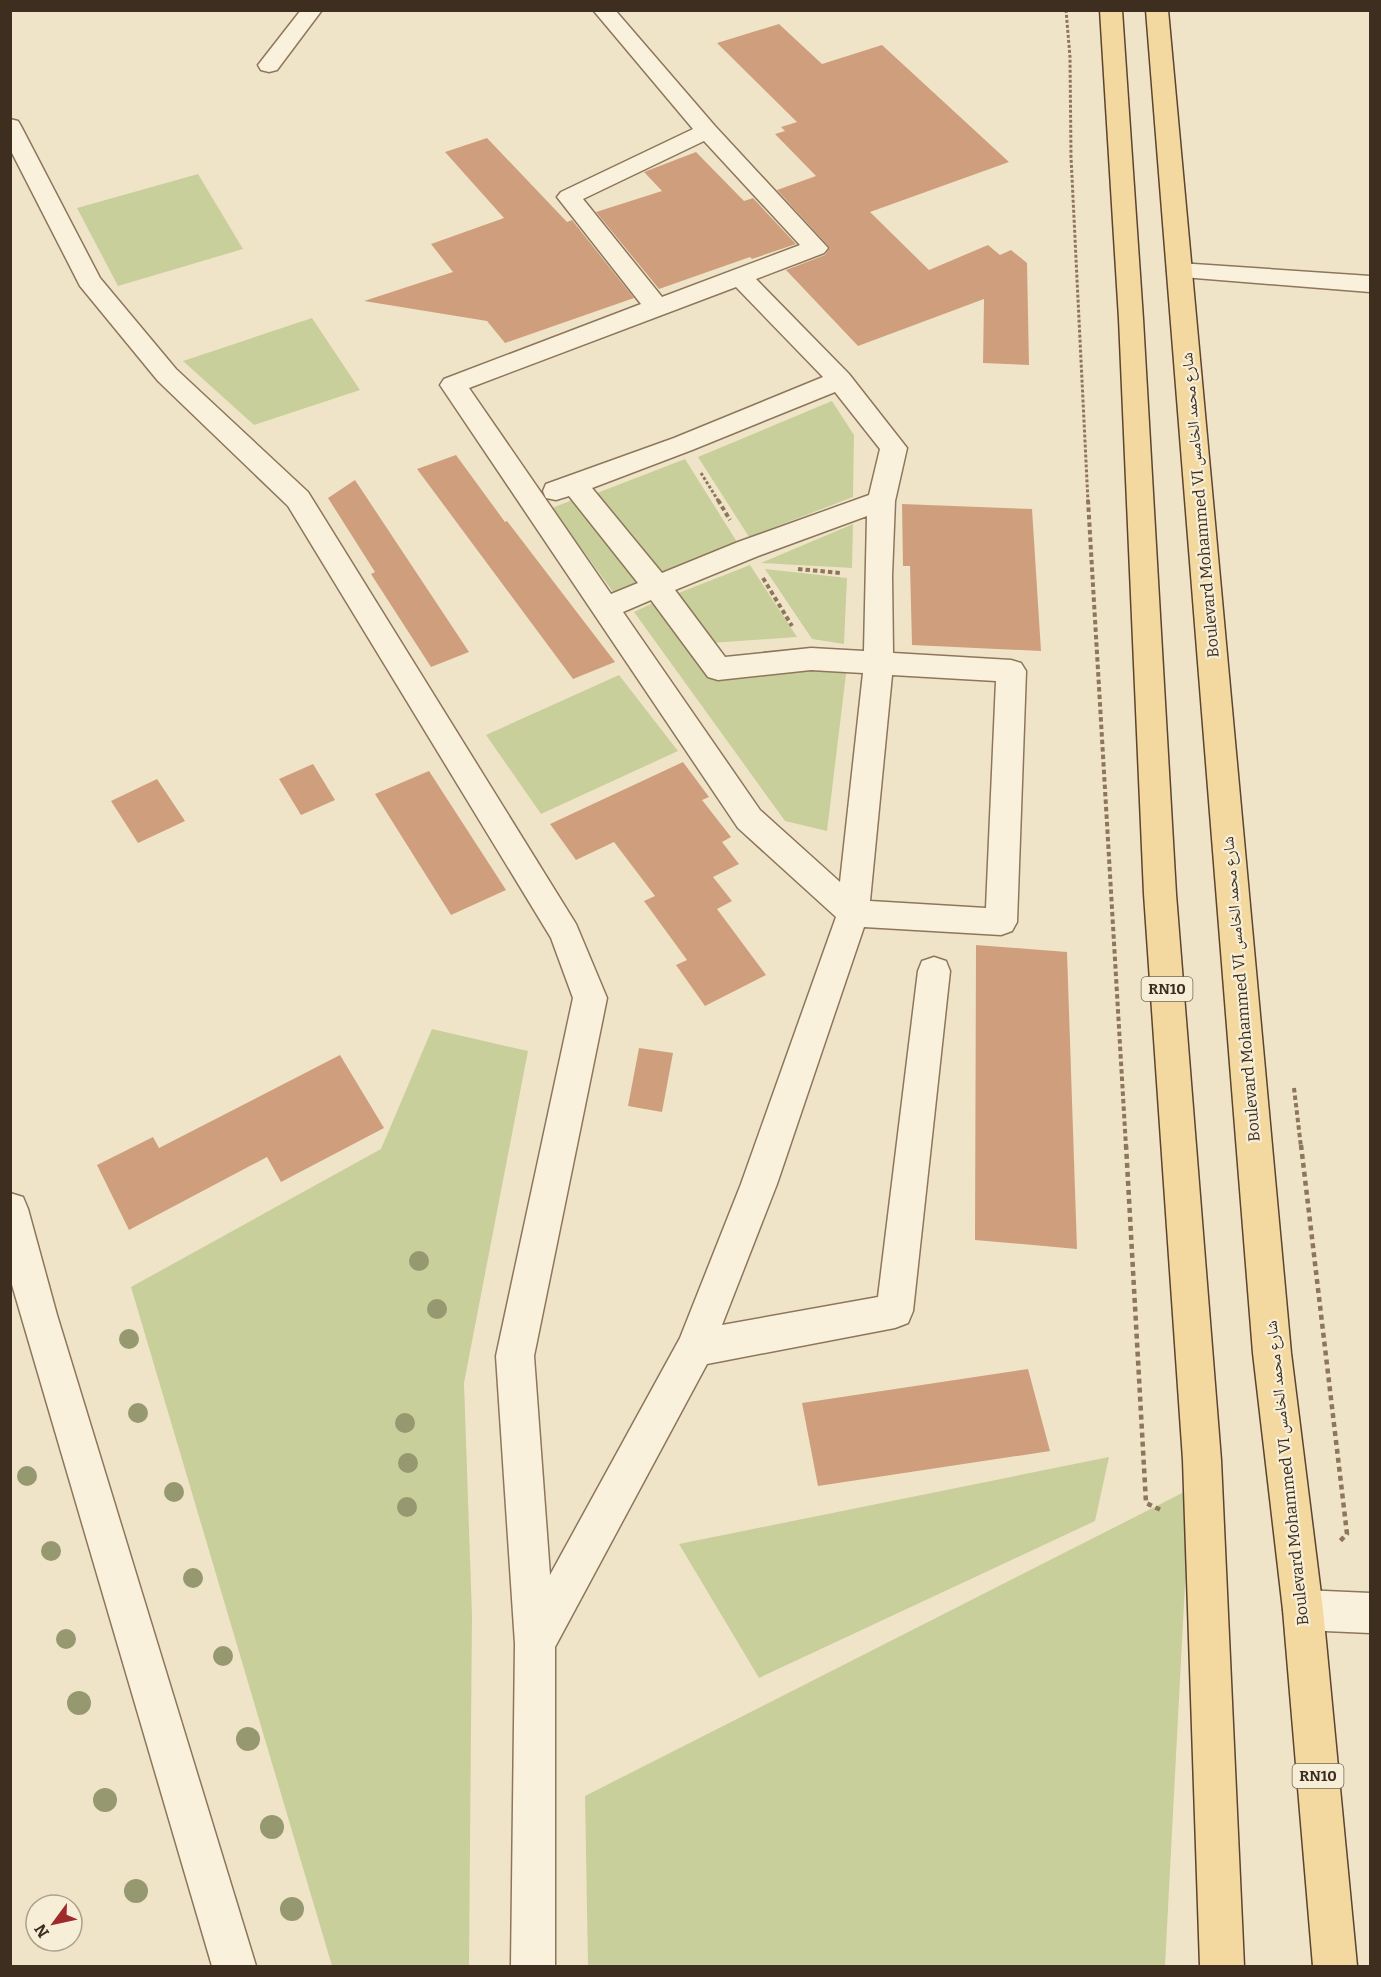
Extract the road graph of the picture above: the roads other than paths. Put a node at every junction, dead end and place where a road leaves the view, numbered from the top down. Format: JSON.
{"nodes":[{"id":1,"x":312,"y":10,"type":"edge"},
{"id":2,"x":603,"y":10,"type":"edge"},
{"id":3,"x":1111,"y":10,"type":"edge"},
{"id":4,"x":1157,"y":10,"type":"edge"},
{"id":5,"x":269,"y":65,"type":"dead end"},
{"id":6,"x":10,"y":126,"type":"edge"},
{"id":7,"x":707,"y":130,"type":"junction"},
{"id":8,"x":1179,"y":271,"type":"junction"},
{"id":9,"x":740,"y":277,"type":"junction"},
{"id":10,"x":1371,"y":284,"type":"edge"},
{"id":11,"x":657,"y":307,"type":"junction"},
{"id":12,"x":840,"y":380,"type":"junction"},
{"id":13,"x":574,"y":484,"type":"junction"},
{"id":14,"x":532,"y":501,"type":"junction"},
{"id":15,"x":881,"y":501,"type":"junction"},
{"id":16,"x":657,"y":587,"type":"junction"},
{"id":17,"x":604,"y":608,"type":"junction"},
{"id":18,"x":879,"y":661,"type":"junction"},
{"id":19,"x":853,"y":914,"type":"junction"},
{"id":20,"x":934,"y":971,"type":"dead end"},
{"id":21,"x":10,"y":1209,"type":"edge"},
{"id":22,"x":695,"y":1348,"type":"junction"},
{"id":23,"x":1303,"y":1610,"type":"junction"},
{"id":24,"x":1371,"y":1613,"type":"edge"},
{"id":25,"x":535,"y":1644,"type":"junction"},
{"id":26,"x":234,"y":1966,"type":"edge"},
{"id":27,"x":533,"y":1966,"type":"edge"},
{"id":28,"x":1222,"y":1966,"type":"edge"},
{"id":29,"x":1335,"y":1966,"type":"edge"}],
"edges":[{"from":1,"to":5,"type":"street"},
{"from":2,"to":7,"type":"street"},
{"from":3,"to":28,"type":"main road","number":"RN10"},
{"from":4,"to":8,"type":"main road","name":"Boulevard Mohammed VI شارع محمد الخامس","number":"RN10"},
{"from":6,"to":25,"type":"street"},
{"from":7,"to":9,"type":"street"},
{"from":7,"to":11,"type":"street"},
{"from":8,"to":10,"type":"street"},
{"from":8,"to":23,"type":"main road","name":"Boulevard Mohammed VI شارع محمد الخامس","number":"RN10"},
{"from":9,"to":11,"type":"street"},
{"from":9,"to":12,"type":"street"},
{"from":11,"to":14,"type":"street"},
{"from":12,"to":13,"type":"street"},
{"from":12,"to":15,"type":"street"},
{"from":13,"to":14,"type":"street"},
{"from":13,"to":16,"type":"street"},
{"from":14,"to":17,"type":"street"},
{"from":15,"to":16,"type":"street"},
{"from":15,"to":18,"type":"street"},
{"from":16,"to":17,"type":"street"},
{"from":16,"to":18,"type":"street"},
{"from":17,"to":19,"type":"street"},
{"from":18,"to":19,"type":"street"},
{"from":18,"to":19,"type":"street"},
{"from":19,"to":22,"type":"street"},
{"from":20,"to":22,"type":"street"},
{"from":21,"to":26,"type":"street"},
{"from":22,"to":25,"type":"street"},
{"from":23,"to":24,"type":"street"},
{"from":23,"to":29,"type":"main road","name":"Boulevard Mohammed VI شارع محمد الخامس","number":"RN10"},
{"from":25,"to":27,"type":"street"}]}
